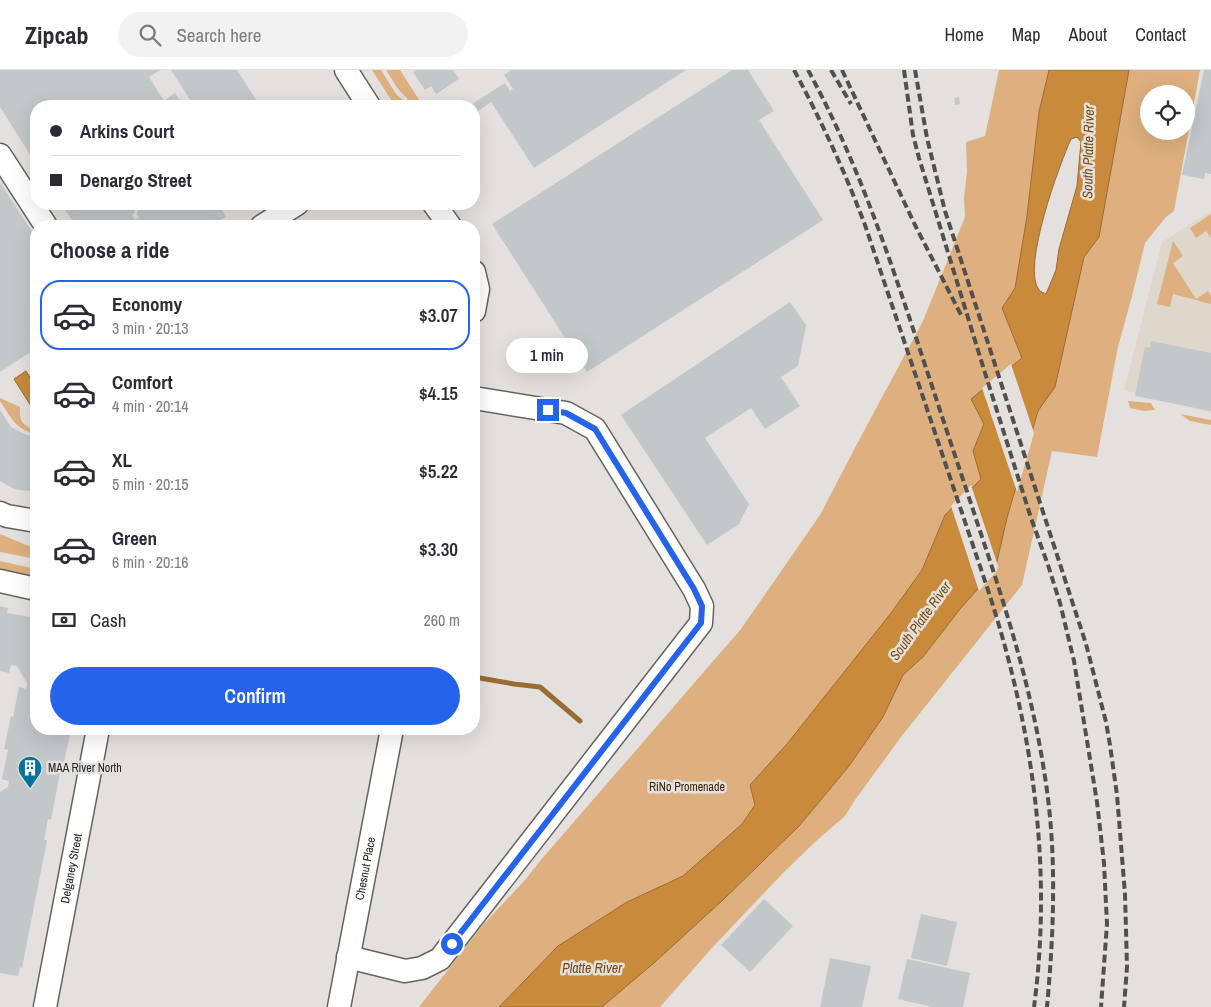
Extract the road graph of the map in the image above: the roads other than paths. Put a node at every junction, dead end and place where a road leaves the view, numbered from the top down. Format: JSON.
{"nodes":[{"id":1,"x":346,"y":70,"type":"edge"},
{"id":2,"x":365,"y":100,"type":"edge"},
{"id":3,"x":0,"y":155,"type":"edge"},
{"id":4,"x":30,"y":201,"type":"edge"},
{"id":5,"x":287,"y":210,"type":"edge"},
{"id":6,"x":272,"y":220,"type":"edge"},
{"id":7,"x":480,"y":399,"type":"edge"},
{"id":8,"x":0,"y":513,"type":"edge"},
{"id":9,"x":30,"y":520,"type":"edge"},
{"id":10,"x":0,"y":581,"type":"edge"},
{"id":11,"x":30,"y":588,"type":"edge"},
{"id":12,"x":97,"y":735,"type":"edge"},
{"id":13,"x":391,"y":735,"type":"edge"},
{"id":14,"x":348,"y":957,"type":"junction"},
{"id":15,"x":45,"y":1007,"type":"edge"},
{"id":16,"x":339,"y":1007,"type":"edge"}],
"edges":[{"from":1,"to":2,"type":"street"},
{"from":3,"to":4,"type":"street"},
{"from":5,"to":6,"type":"street"},
{"from":7,"to":14,"type":"street"},
{"from":8,"to":9,"type":"street"},
{"from":10,"to":11,"type":"street"},
{"from":12,"to":15,"type":"street","name":"Delganey Street"},
{"from":13,"to":14,"type":"street","name":"Chesnut Place"},
{"from":14,"to":16,"type":"street","name":"Chesnut Place"}]}
